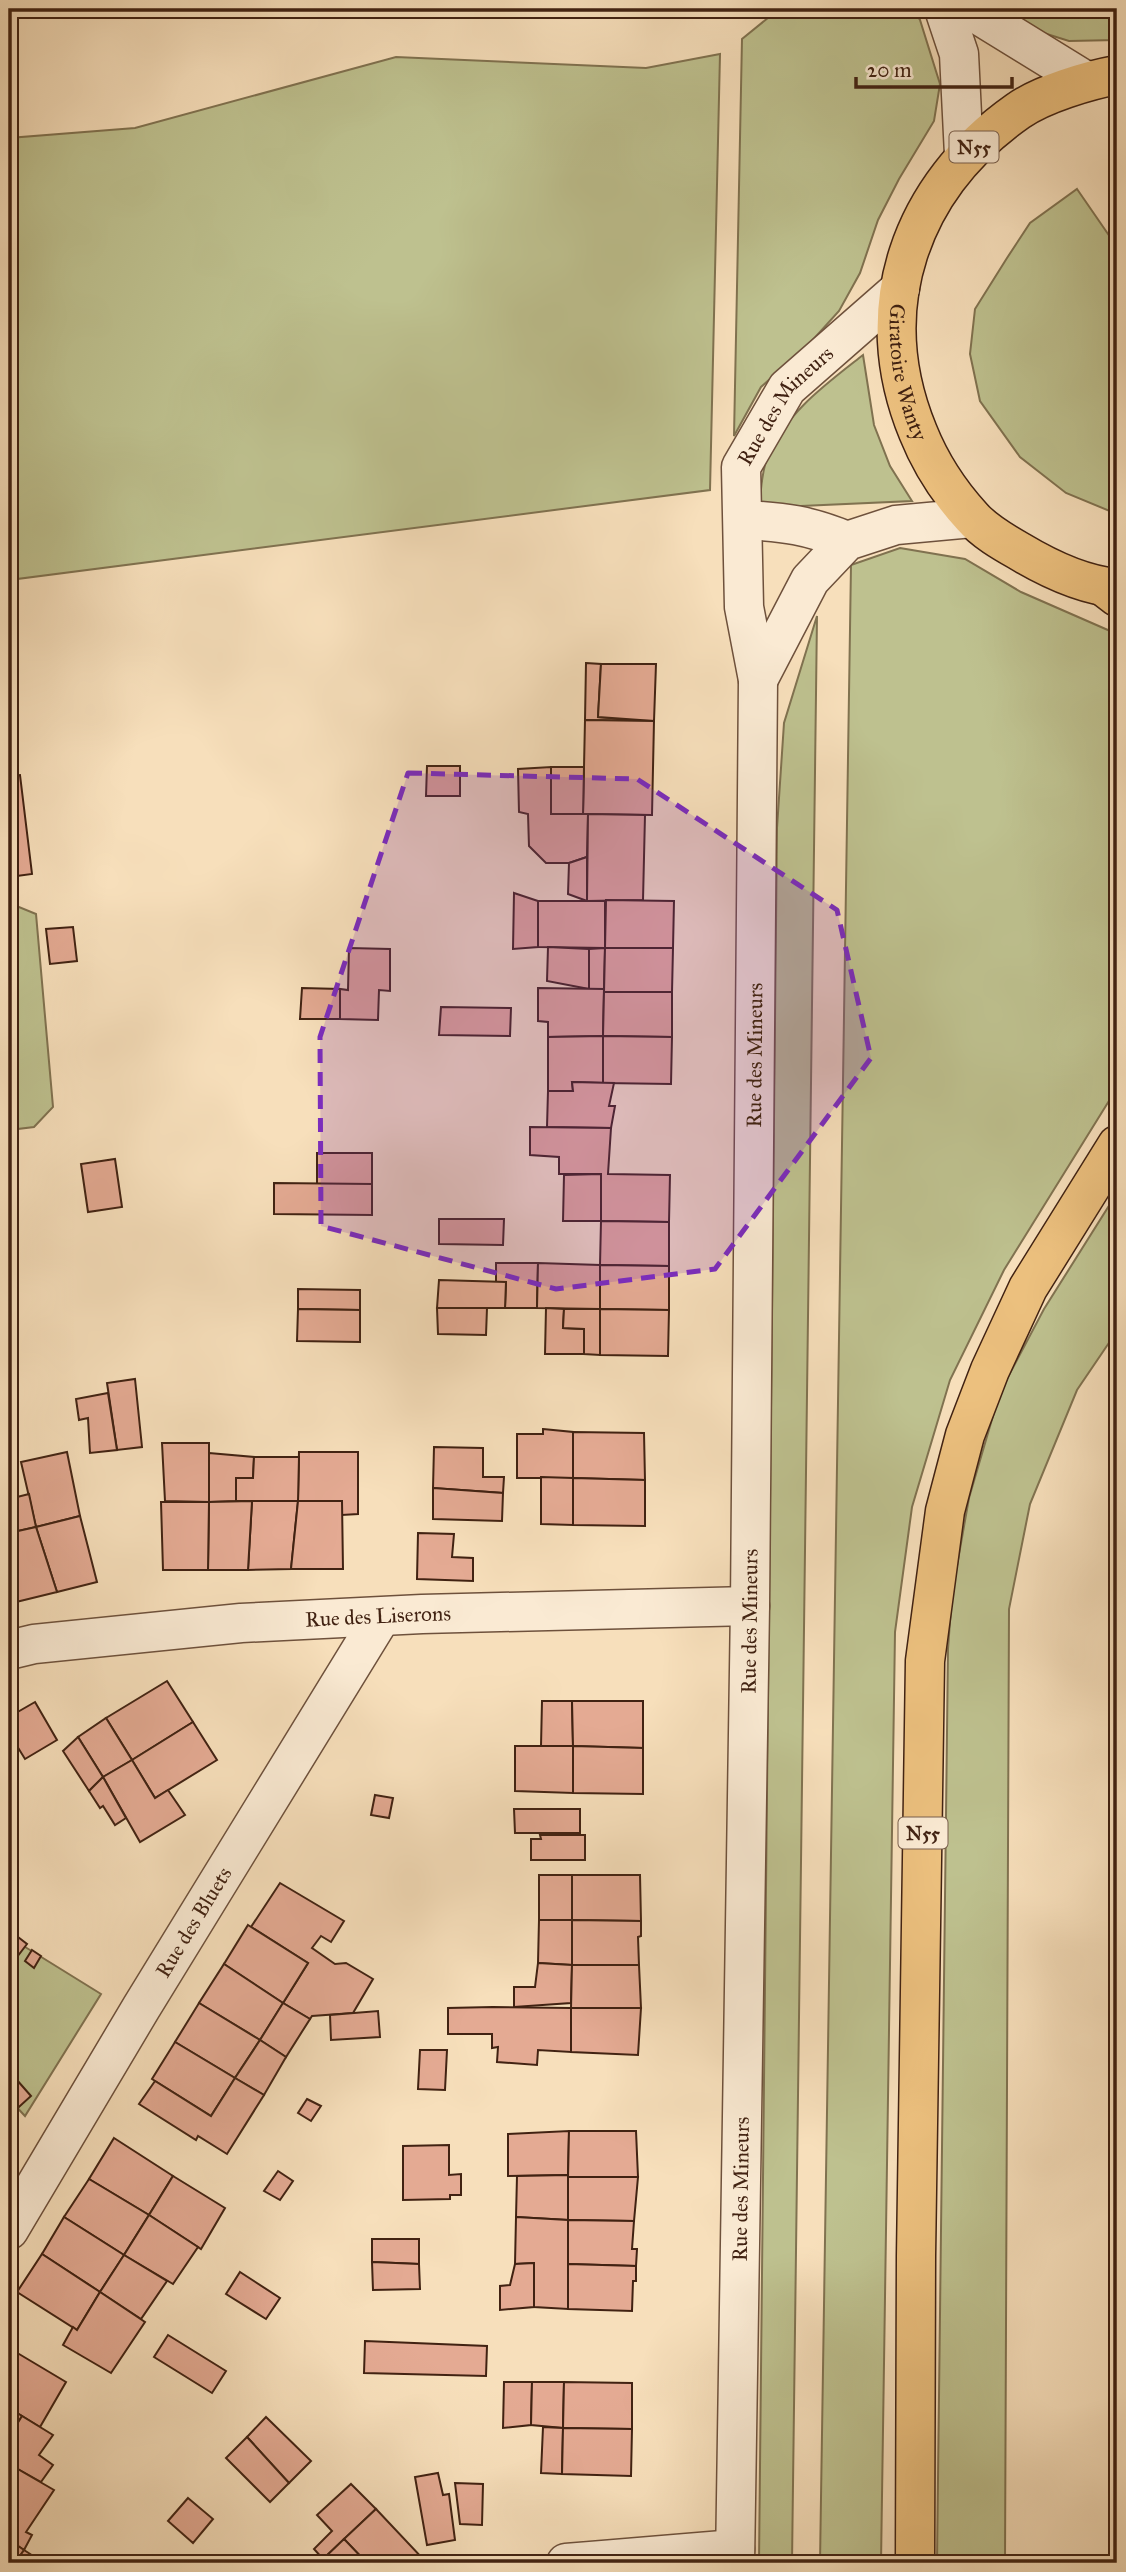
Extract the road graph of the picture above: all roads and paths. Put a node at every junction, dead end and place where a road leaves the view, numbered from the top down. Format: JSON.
{"nodes":[{"id":1,"x":944,"y":9,"type":"edge"},
{"id":2,"x":969,"y":9,"type":"edge"},
{"id":3,"x":1101,"y":78,"type":"edge"},
{"id":4,"x":964,"y":155,"type":"junction"},
{"id":5,"x":900,"y":289,"type":"junction"},
{"id":6,"x":972,"y":518,"type":"junction"},
{"id":7,"x":744,"y":520,"type":"junction"},
{"id":8,"x":847,"y":541,"type":"junction"},
{"id":9,"x":1113,"y":591,"type":"edge"},
{"id":10,"x":758,"y":680,"type":"junction"},
{"id":11,"x":1117,"y":1145,"type":"edge"},
{"id":12,"x":750,"y":1606,"type":"junction"},
{"id":13,"x":381,"y":1617,"type":"junction"},
{"id":14,"x":9,"y":1650,"type":"edge"},
{"id":15,"x":9,"y":2230,"type":"edge"},
{"id":16,"x":735,"y":2556,"type":"edge"},
{"id":17,"x":566,"y":2563,"type":"edge"},
{"id":18,"x":915,"y":2563,"type":"edge"}],
"edges":[{"from":1,"to":4,"type":"street"},
{"from":2,"to":3,"type":"street"},
{"from":3,"to":4,"type":"main road","name":"Giratoire Wanty","number":"N55"},
{"from":4,"to":5,"type":"main road","name":"Giratoire Wanty","number":"N55"},
{"from":5,"to":6,"type":"main road","name":"Giratoire Wanty","number":"N55"},
{"from":5,"to":7,"type":"street","name":"Rue des Mineurs"},
{"from":6,"to":8,"type":"street","name":"Rue des Mineurs"},
{"from":6,"to":9,"type":"main road","name":"Giratoire Wanty","number":"N55"},
{"from":7,"to":8,"type":"street"},
{"from":7,"to":10,"type":"street","name":"Rue des Mineurs"},
{"from":8,"to":10,"type":"street","name":"Rue des Mineurs"},
{"from":10,"to":12,"type":"street","name":"Rue des Mineurs"},
{"from":11,"to":18,"type":"main road","number":"N55"},
{"from":12,"to":13,"type":"street","name":"Rue des Liserons"},
{"from":12,"to":16,"type":"street","name":"Rue des Mineurs"},
{"from":13,"to":14,"type":"street","name":"Rue des Liserons"},
{"from":13,"to":15,"type":"street","name":"Rue des Bluets"},
{"from":16,"to":17,"type":"street"}]}
